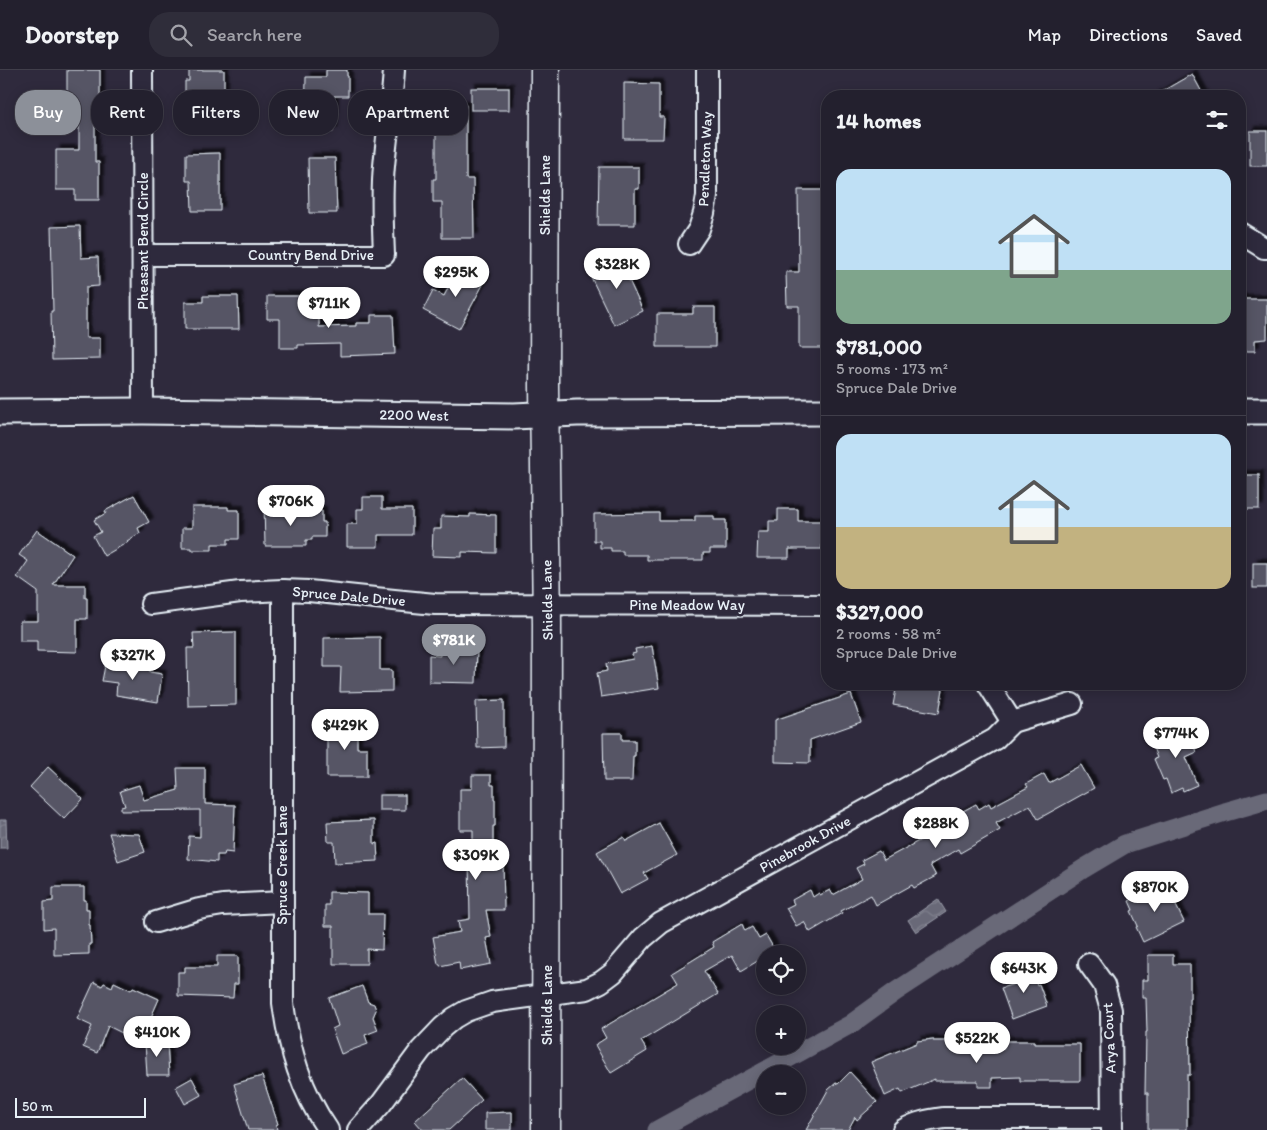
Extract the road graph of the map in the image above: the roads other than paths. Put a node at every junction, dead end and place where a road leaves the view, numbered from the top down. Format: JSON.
{"nodes":[{"id":1,"x":142,"y":70,"type":"edge"},
{"id":2,"x":394,"y":70,"type":"edge"},
{"id":3,"x":545,"y":70,"type":"edge"},
{"id":4,"x":707,"y":70,"type":"edge"},
{"id":5,"x":1246,"y":237,"type":"edge"},
{"id":6,"x":689,"y":244,"type":"dead end"},
{"id":7,"x":1267,"y":248,"type":"edge"},
{"id":8,"x":143,"y":255,"type":"junction"},
{"id":9,"x":143,"y":411,"type":"junction"},
{"id":10,"x":1246,"y":411,"type":"edge"},
{"id":11,"x":1267,"y":411,"type":"edge"},
{"id":12,"x":0,"y":412,"type":"edge"},
{"id":13,"x":821,"y":412,"type":"edge"},
{"id":14,"x":545,"y":414,"type":"junction"},
{"id":15,"x":283,"y":590,"type":"junction"},
{"id":16,"x":151,"y":604,"type":"dead end"},
{"id":17,"x":547,"y":604,"type":"junction"},
{"id":18,"x":821,"y":604,"type":"edge"},
{"id":19,"x":992,"y":690,"type":"edge"},
{"id":20,"x":1072,"y":704,"type":"dead end"},
{"id":21,"x":1012,"y":722,"type":"junction"},
{"id":22,"x":282,"y":902,"type":"junction"},
{"id":23,"x":156,"y":922,"type":"dead end"},
{"id":24,"x":1090,"y":964,"type":"dead end"},
{"id":25,"x":547,"y":994,"type":"junction"},
{"id":26,"x":1112,"y":1124,"type":"edge"},
{"id":27,"x":328,"y":1130,"type":"edge"},
{"id":28,"x":358,"y":1130,"type":"edge"},
{"id":29,"x":546,"y":1130,"type":"edge"},
{"id":30,"x":903,"y":1130,"type":"edge"}],
"edges":[{"from":1,"to":8,"type":"street","name":"Pheasant Bend Circle"},
{"from":2,"to":8,"type":"street","name":"Country Bend Drive"},
{"from":3,"to":14,"type":"main road","name":"Shields Lane"},
{"from":4,"to":6,"type":"street","name":"Pendleton Way"},
{"from":5,"to":7,"type":"street"},
{"from":8,"to":9,"type":"street","name":"Pheasant Bend Circle"},
{"from":9,"to":12,"type":"street","name":"2200 West"},
{"from":9,"to":14,"type":"street","name":"2200 West"},
{"from":10,"to":11,"type":"street"},
{"from":13,"to":14,"type":"street","name":"2200 West"},
{"from":14,"to":17,"type":"main road","name":"Shields Lane"},
{"from":15,"to":16,"type":"street","name":"Spruce Dale Drive"},
{"from":15,"to":17,"type":"street","name":"Spruce Dale Drive"},
{"from":15,"to":22,"type":"street","name":"Spruce Creek Lane"},
{"from":17,"to":18,"type":"street","name":"Pine Meadow Way"},
{"from":17,"to":25,"type":"main road","name":"Shields Lane"},
{"from":19,"to":21,"type":"street"},
{"from":20,"to":21,"type":"street","name":"Pinebrook Drive"},
{"from":21,"to":25,"type":"street","name":"Pinebrook Drive"},
{"from":22,"to":23,"type":"street"},
{"from":22,"to":27,"type":"street","name":"Spruce Creek Lane"},
{"from":24,"to":26,"type":"street","name":"Arya Court"},
{"from":25,"to":28,"type":"street","name":"Pinebrook Drive"},
{"from":25,"to":29,"type":"main road","name":"Shields Lane"},
{"from":26,"to":30,"type":"street"}]}
